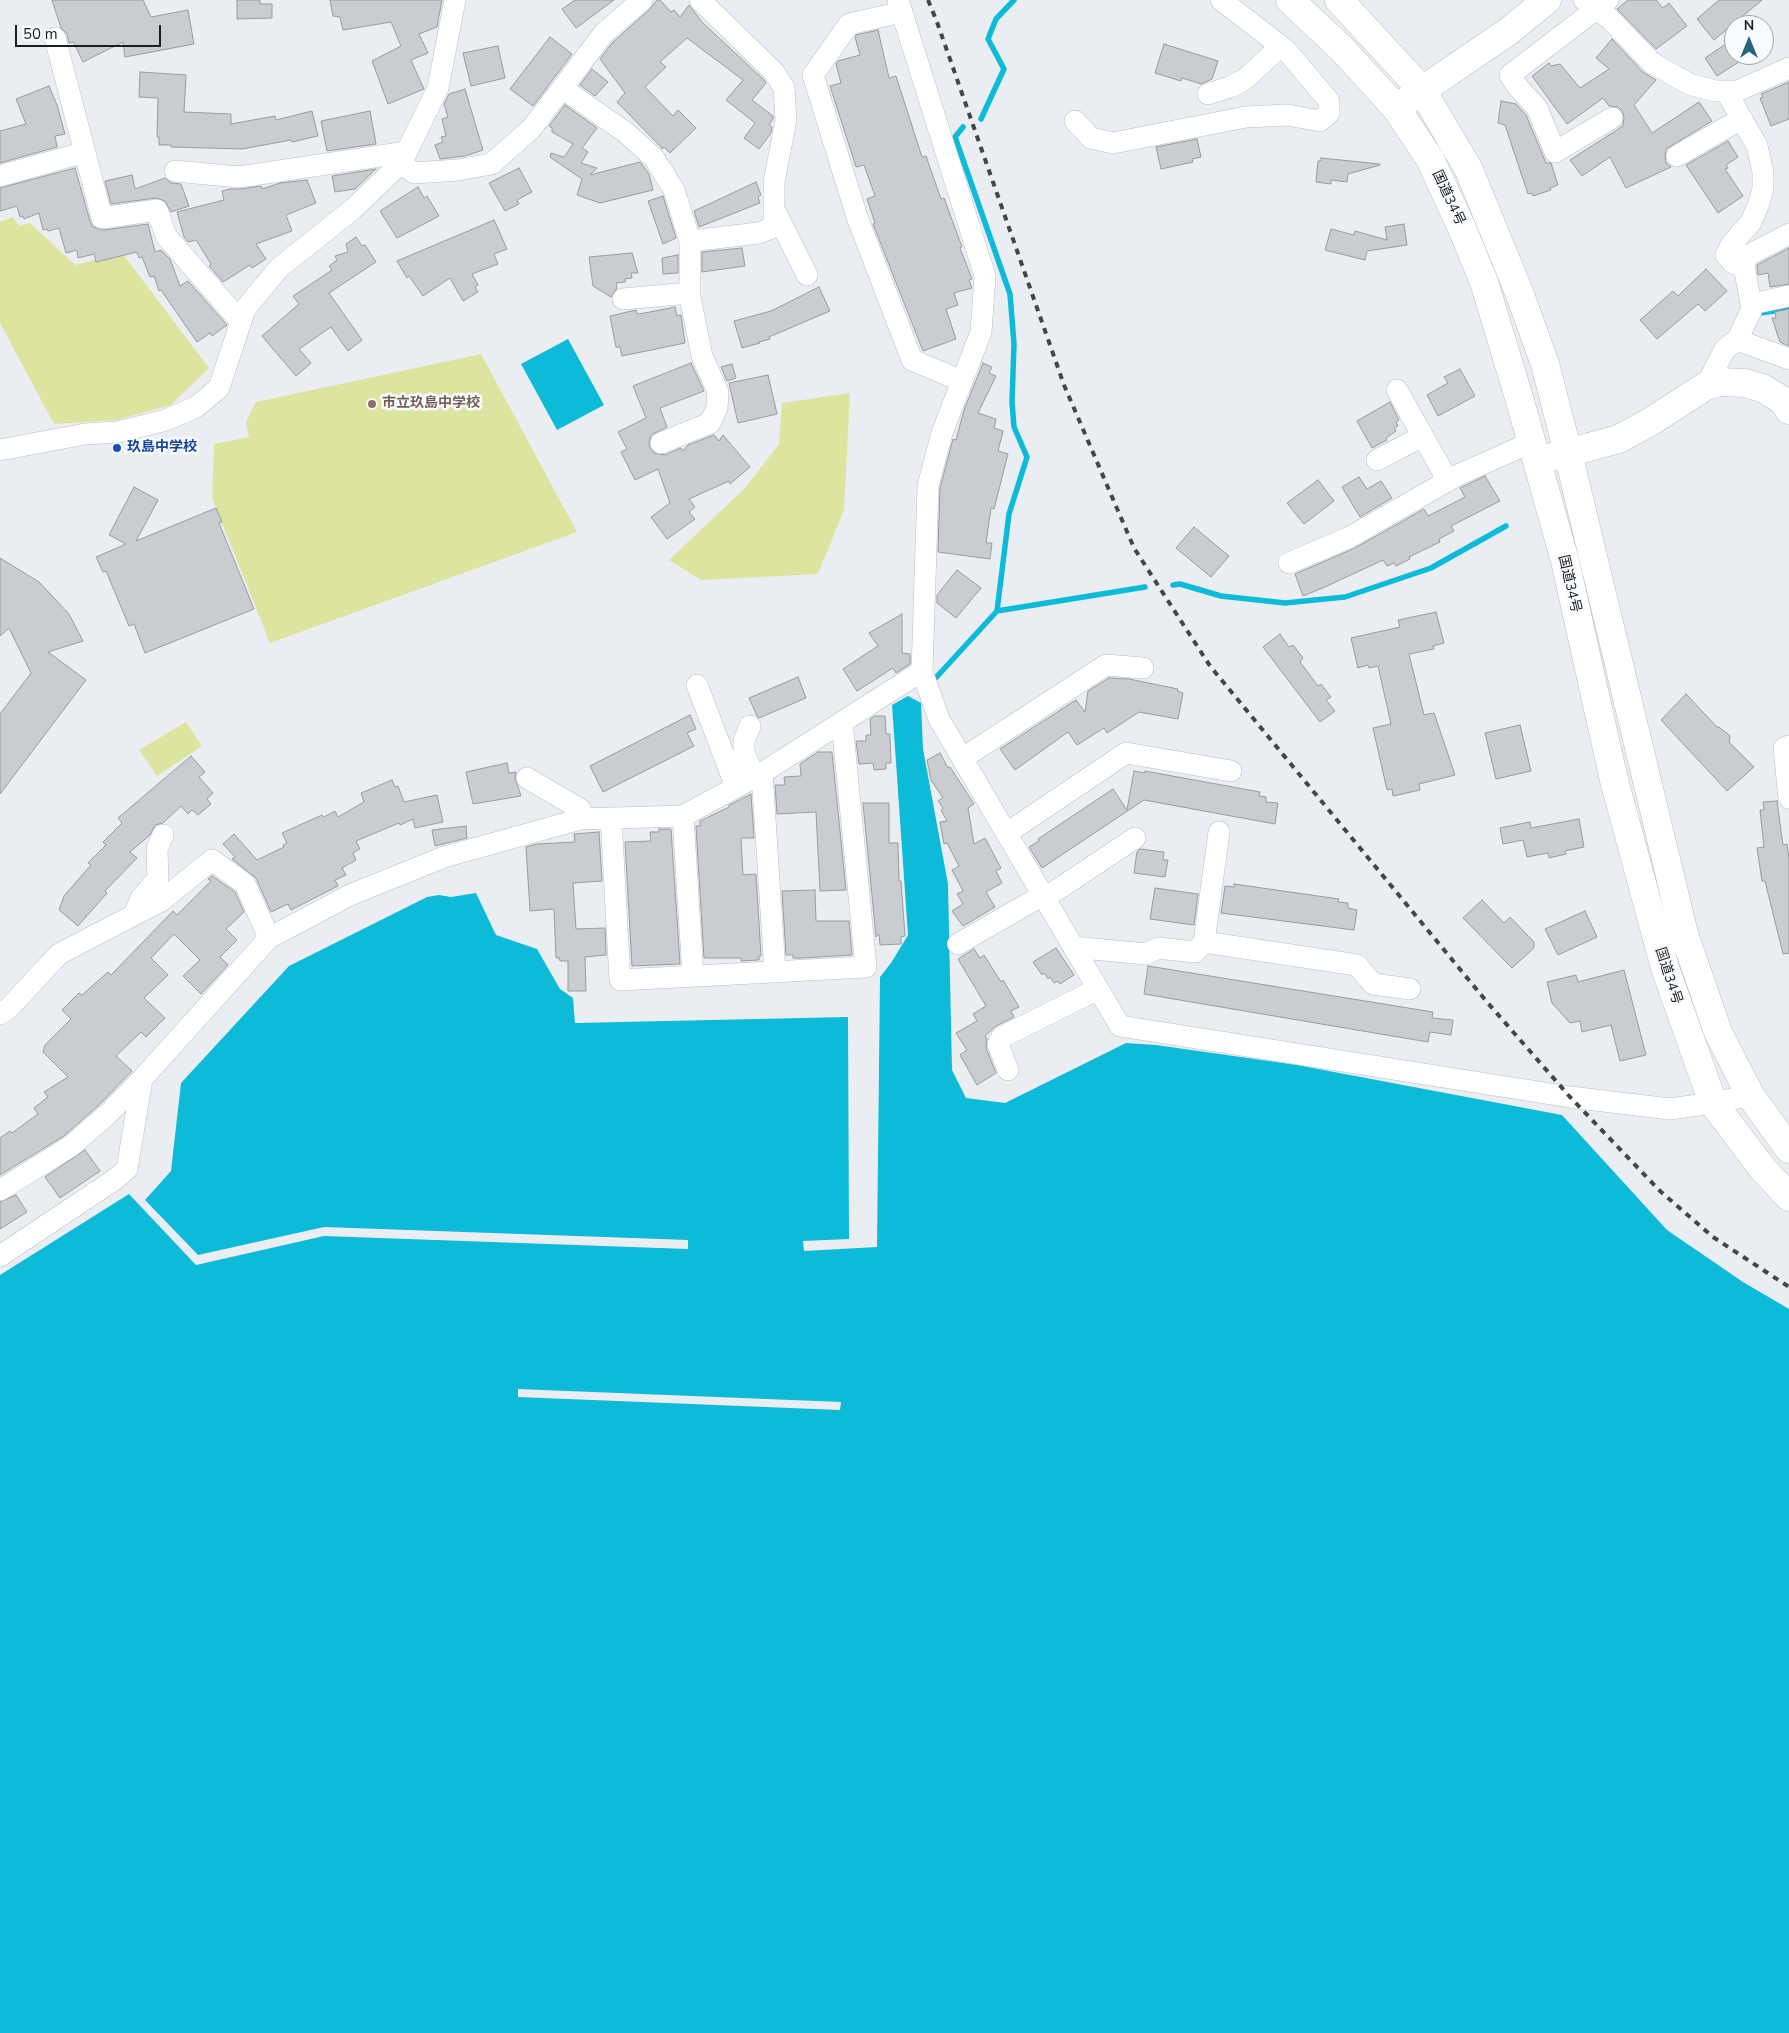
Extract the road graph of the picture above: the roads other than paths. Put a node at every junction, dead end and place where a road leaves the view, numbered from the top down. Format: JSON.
{"nodes":[{"id":1,"x":455,"y":0,"type":"edge"},
{"id":2,"x":642,"y":0,"type":"edge"},
{"id":3,"x":700,"y":0,"type":"edge"},
{"id":4,"x":1221,"y":0,"type":"edge"},
{"id":5,"x":1290,"y":0,"type":"edge"},
{"id":6,"x":1339,"y":0,"type":"edge"},
{"id":7,"x":1547,"y":0,"type":"edge"},
{"id":8,"x":1596,"y":3,"type":"edge"},
{"id":9,"x":900,"y":6,"type":"edge"},
{"id":10,"x":55,"y":38,"type":"dead end"},
{"id":11,"x":1281,"y":46,"type":"junction"},
{"id":12,"x":1789,"y":68,"type":"edge"},
{"id":13,"x":562,"y":88,"type":"junction"},
{"id":14,"x":1422,"y":90,"type":"junction"},
{"id":15,"x":1726,"y":91,"type":"junction"},
{"id":16,"x":1208,"y":94,"type":"dead end"},
{"id":17,"x":1396,"y":108,"type":"junction"},
{"id":18,"x":1612,"y":118,"type":"dead end"},
{"id":19,"x":1742,"y":118,"type":"junction"},
{"id":20,"x":1075,"y":121,"type":"dead end"},
{"id":21,"x":85,"y":152,"type":"junction"},
{"id":22,"x":1677,"y":156,"type":"dead end"},
{"id":23,"x":404,"y":158,"type":"junction"},
{"id":24,"x":175,"y":171,"type":"dead end"},
{"id":25,"x":0,"y":176,"type":"edge"},
{"id":26,"x":774,"y":209,"type":"junction"},
{"id":27,"x":1789,"y":234,"type":"edge"},
{"id":28,"x":690,"y":241,"type":"junction"},
{"id":29,"x":1744,"y":266,"type":"junction"},
{"id":30,"x":807,"y":275,"type":"dead end"},
{"id":31,"x":690,"y":293,"type":"junction"},
{"id":32,"x":1789,"y":296,"type":"edge"},
{"id":33,"x":623,"y":299,"type":"dead end"},
{"id":34,"x":1751,"y":304,"type":"junction"},
{"id":35,"x":241,"y":322,"type":"junction"},
{"id":36,"x":1737,"y":340,"type":"junction"},
{"id":37,"x":1789,"y":358,"type":"edge"},
{"id":38,"x":962,"y":380,"type":"junction"},
{"id":39,"x":1706,"y":386,"type":"junction"},
{"id":40,"x":1397,"y":390,"type":"dead end"},
{"id":41,"x":1787,"y":403,"type":"edge"},
{"id":42,"x":1423,"y":436,"type":"junction"},
{"id":43,"x":661,"y":443,"type":"dead end"},
{"id":44,"x":0,"y":450,"type":"edge"},
{"id":45,"x":1534,"y":452,"type":"junction"},
{"id":46,"x":1568,"y":453,"type":"junction"},
{"id":47,"x":1377,"y":460,"type":"dead end"},
{"id":48,"x":1448,"y":481,"type":"junction"},
{"id":49,"x":1288,"y":563,"type":"dead end"},
{"id":50,"x":1143,"y":668,"type":"dead end"},
{"id":51,"x":922,"y":672,"type":"junction"},
{"id":52,"x":697,"y":685,"type":"dead end"},
{"id":53,"x":842,"y":722,"type":"junction"},
{"id":54,"x":750,"y":726,"type":"dead end"},
{"id":55,"x":1789,"y":734,"type":"edge"},
{"id":56,"x":1789,"y":740,"type":"edge"},
{"id":57,"x":1789,"y":746,"type":"edge"},
{"id":58,"x":963,"y":758,"type":"junction"},
{"id":59,"x":1231,"y":771,"type":"dead end"},
{"id":60,"x":526,"y":778,"type":"dead end"},
{"id":61,"x":751,"y":779,"type":"junction"},
{"id":62,"x":1789,"y":798,"type":"edge"},
{"id":63,"x":683,"y":816,"type":"junction"},
{"id":64,"x":611,"y":818,"type":"junction"},
{"id":65,"x":581,"y":819,"type":"junction"},
{"id":66,"x":1219,"y":832,"type":"dead end"},
{"id":67,"x":1006,"y":833,"type":"junction"},
{"id":68,"x":163,"y":836,"type":"dead end"},
{"id":69,"x":1135,"y":838,"type":"dead end"},
{"id":70,"x":1044,"y":897,"type":"junction"},
{"id":71,"x":134,"y":915,"type":"junction"},
{"id":72,"x":269,"y":938,"type":"junction"},
{"id":73,"x":1204,"y":942,"type":"junction"},
{"id":74,"x":958,"y":944,"type":"dead end"},
{"id":75,"x":1073,"y":947,"type":"junction"},
{"id":76,"x":775,"y":972,"type":"junction"},
{"id":77,"x":693,"y":976,"type":"junction"},
{"id":78,"x":1098,"y":989,"type":"junction"},
{"id":79,"x":1410,"y":989,"type":"dead end"},
{"id":80,"x":0,"y":1014,"type":"edge"},
{"id":81,"x":1008,"y":1070,"type":"dead end"},
{"id":82,"x":142,"y":1079,"type":"junction"},
{"id":83,"x":1750,"y":1095,"type":"junction"},
{"id":84,"x":1713,"y":1103,"type":"junction"},
{"id":85,"x":1789,"y":1149,"type":"edge"},
{"id":86,"x":0,"y":1190,"type":"edge"},
{"id":87,"x":1789,"y":1197,"type":"edge"},
{"id":88,"x":0,"y":1256,"type":"edge"}],
"edges":[{"from":1,"to":23,"type":"street"},
{"from":2,"to":13,"type":"street"},
{"from":3,"to":26,"type":"street"},
{"from":4,"to":11,"type":"street"},
{"from":5,"to":17,"type":"main road","name":"国道34号"},
{"from":6,"to":14,"type":"main road","name":"国道34号"},
{"from":7,"to":14,"type":"main road"},
{"from":8,"to":15,"type":"street"},
{"from":8,"to":18,"type":"street"},
{"from":9,"to":38,"type":"street"},
{"from":9,"to":38,"type":"street"},
{"from":10,"to":21,"type":"street"},
{"from":11,"to":16,"type":"street"},
{"from":11,"to":20,"type":"street"},
{"from":12,"to":15,"type":"street"},
{"from":13,"to":23,"type":"street"},
{"from":13,"to":28,"type":"street"},
{"from":14,"to":17,"type":"main road"},
{"from":14,"to":46,"type":"main road","name":"国道34号"},
{"from":15,"to":19,"type":"street"},
{"from":17,"to":45,"type":"main road","name":"国道34号"},
{"from":19,"to":22,"type":"street"},
{"from":19,"to":29,"type":"street"},
{"from":21,"to":25,"type":"street"},
{"from":21,"to":35,"type":"street"},
{"from":23,"to":24,"type":"street"},
{"from":23,"to":35,"type":"street"},
{"from":26,"to":28,"type":"street"},
{"from":26,"to":30,"type":"street"},
{"from":27,"to":29,"type":"street"},
{"from":28,"to":31,"type":"street"},
{"from":29,"to":34,"type":"street"},
{"from":31,"to":33,"type":"street"},
{"from":31,"to":43,"type":"street"},
{"from":32,"to":34,"type":"street"},
{"from":34,"to":36,"type":"street"},
{"from":35,"to":44,"type":"street"},
{"from":36,"to":37,"type":"street"},
{"from":36,"to":39,"type":"street"},
{"from":38,"to":51,"type":"street"},
{"from":39,"to":41,"type":"main road"},
{"from":39,"to":46,"type":"main road"},
{"from":40,"to":42,"type":"street"},
{"from":42,"to":47,"type":"street"},
{"from":42,"to":48,"type":"street"},
{"from":45,"to":46,"type":"main road"},
{"from":45,"to":48,"type":"street"},
{"from":45,"to":84,"type":"main road","name":"国道34号"},
{"from":46,"to":83,"type":"main road","name":"国道34号"},
{"from":48,"to":49,"type":"street"},
{"from":50,"to":58,"type":"street"},
{"from":51,"to":53,"type":"street"},
{"from":51,"to":58,"type":"street"},
{"from":52,"to":61,"type":"street"},
{"from":53,"to":61,"type":"street"},
{"from":53,"to":76,"type":"street"},
{"from":54,"to":61,"type":"street"},
{"from":55,"to":56,"type":"street"},
{"from":57,"to":62,"type":"street"},
{"from":58,"to":67,"type":"street"},
{"from":59,"to":67,"type":"street"},
{"from":60,"to":65,"type":"street"},
{"from":61,"to":63,"type":"street"},
{"from":61,"to":76,"type":"street"},
{"from":63,"to":64,"type":"street"},
{"from":63,"to":77,"type":"street"},
{"from":64,"to":65,"type":"street"},
{"from":64,"to":77,"type":"street"},
{"from":65,"to":72,"type":"street"},
{"from":66,"to":73,"type":"street"},
{"from":67,"to":70,"type":"street"},
{"from":68,"to":71,"type":"street"},
{"from":69,"to":70,"type":"street"},
{"from":70,"to":74,"type":"street"},
{"from":70,"to":75,"type":"street"},
{"from":71,"to":72,"type":"street"},
{"from":71,"to":80,"type":"street"},
{"from":72,"to":82,"type":"street"},
{"from":73,"to":75,"type":"street"},
{"from":73,"to":79,"type":"street"},
{"from":75,"to":78,"type":"street"},
{"from":76,"to":77,"type":"street"},
{"from":78,"to":81,"type":"street"},
{"from":78,"to":84,"type":"street"},
{"from":82,"to":86,"type":"street"},
{"from":82,"to":88,"type":"street"},
{"from":83,"to":84,"type":"street"},
{"from":83,"to":85,"type":"main road","name":"国道34号"},
{"from":84,"to":87,"type":"main road","name":"国道34号"}]}
